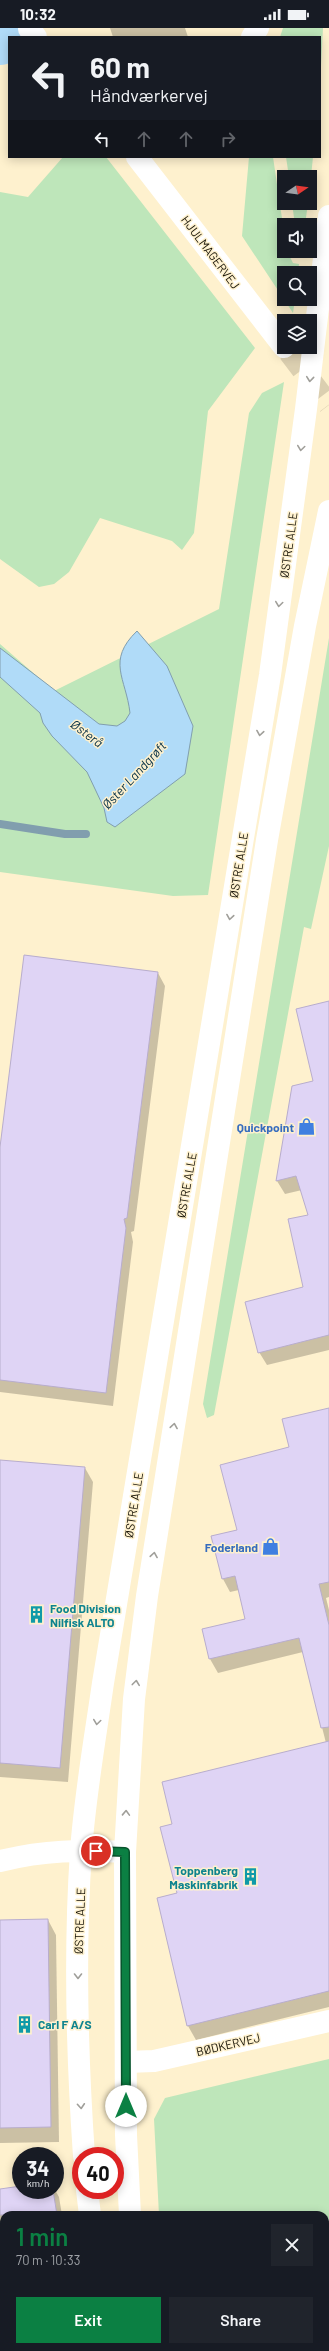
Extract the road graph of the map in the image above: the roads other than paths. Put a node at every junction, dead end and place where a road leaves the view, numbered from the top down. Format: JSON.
{"nodes":[{"id":1,"x":138,"y":158,"type":"edge"},
{"id":2,"x":329,"y":216,"type":"edge"},
{"id":3,"x":325,"y":296,"type":"edge"},
{"id":4,"x":277,"y":337,"type":"tunnel mouth"},
{"id":5,"x":329,"y":511,"type":"edge"},
{"id":6,"x":82,"y":1850,"type":"junction"},
{"id":7,"x":125,"y":1852,"type":"junction"},
{"id":8,"x":0,"y":1861,"type":"edge"},
{"id":9,"x":329,"y":2021,"type":"edge"},
{"id":10,"x":126,"y":2062,"type":"junction"},
{"id":11,"x":84,"y":2147,"type":"edge"},
{"id":12,"x":88,"y":2199,"type":"edge"},
{"id":13,"x":90,"y":2211,"type":"edge"},
{"id":14,"x":130,"y":2211,"type":"edge"}],
"edges":[{"from":1,"to":4,"type":"street","name":"HJULMAGERVEJ"},
{"from":2,"to":3,"type":"street","name":"ØSTRE ALLE"},
{"from":3,"to":6,"type":"street","name":"ØSTRE ALLE","one_way":true},
{"from":7,"to":5,"type":"street","name":"ØSTRE ALLE","one_way":true},
{"from":6,"to":7,"type":"street"},
{"from":6,"to":8,"type":"street"},
{"from":6,"to":11,"type":"street","name":"ØSTRE ALLE","one_way":true},
{"from":7,"to":10,"type":"street","name":"ØSTRE ALLE"},
{"from":9,"to":10,"type":"street","name":"BØDKERVEJ"},
{"from":10,"to":14,"type":"street","name":"ØSTRE ALLE"},
{"from":12,"to":13,"type":"street"}]}
